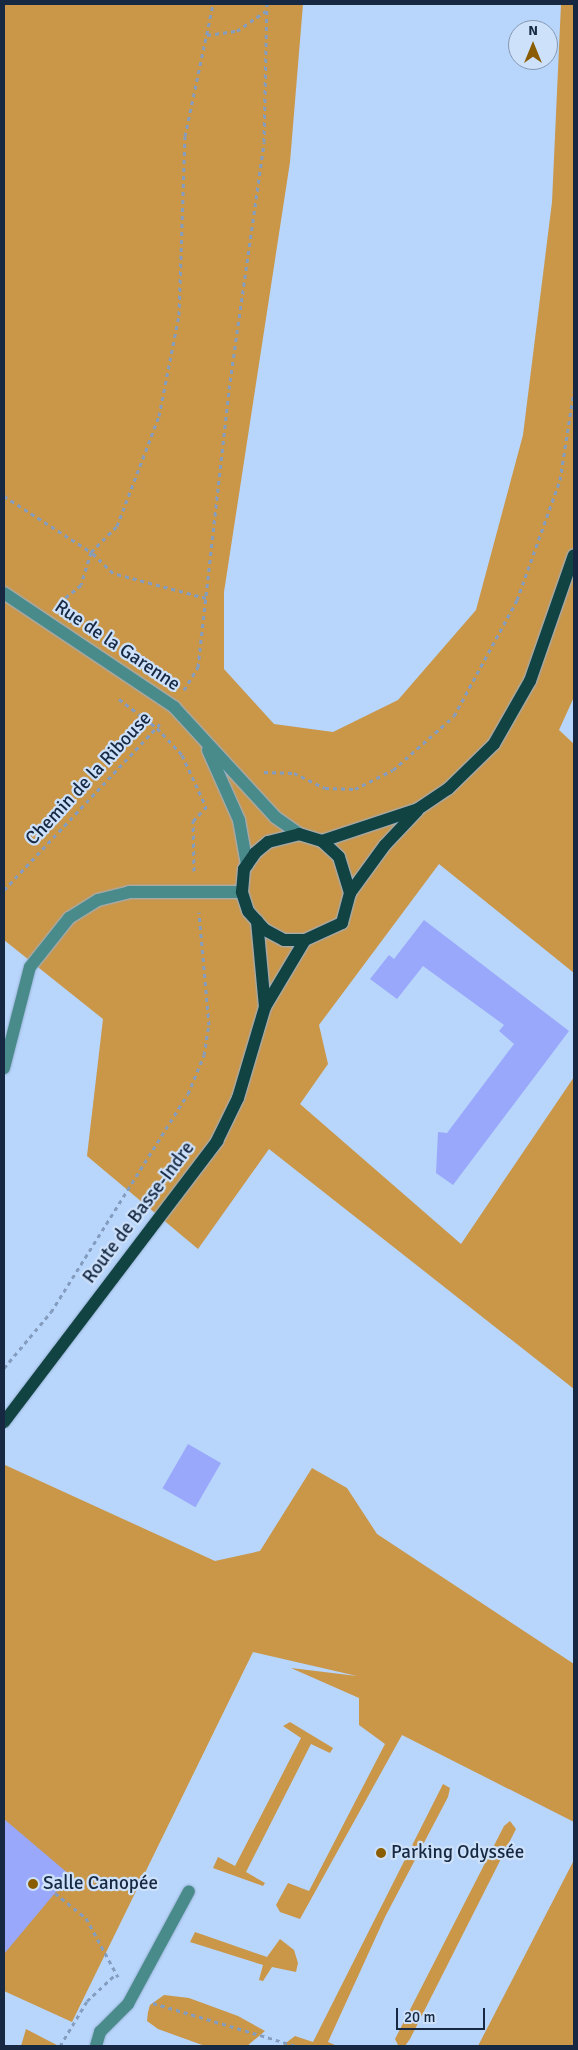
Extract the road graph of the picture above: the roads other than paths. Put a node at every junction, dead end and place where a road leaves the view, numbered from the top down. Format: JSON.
{"nodes":[{"id":1,"x":574,"y":555,"type":"edge"},
{"id":2,"x":4,"y":593,"type":"edge"},
{"id":3,"x":202,"y":738,"type":"junction"},
{"id":4,"x":418,"y":809,"type":"junction"},
{"id":5,"x":299,"y":834,"type":"junction"},
{"id":6,"x":322,"y":841,"type":"junction"},
{"id":7,"x":247,"y":865,"type":"junction"},
{"id":8,"x":242,"y":892,"type":"junction"},
{"id":9,"x":350,"y":893,"type":"junction"},
{"id":10,"x":257,"y":921,"type":"junction"},
{"id":11,"x":305,"y":940,"type":"junction"},
{"id":12,"x":265,"y":1007,"type":"junction"},
{"id":13,"x":4,"y":1068,"type":"edge"},
{"id":14,"x":4,"y":1422,"type":"edge"},
{"id":15,"x":189,"y":1891,"type":"dead end"},
{"id":16,"x":96,"y":2046,"type":"edge"}],
"edges":[{"from":1,"to":4,"type":"main road"},
{"from":2,"to":3,"type":"street","name":"Rue de la Garenne"},
{"from":3,"to":5,"type":"street","name":"Rue de la Garenne"},
{"from":3,"to":7,"type":"street","name":"Rue de la Garenne"},
{"from":4,"to":6,"type":"main road"},
{"from":4,"to":9,"type":"main road"},
{"from":5,"to":6,"type":"main road"},
{"from":5,"to":7,"type":"main road"},
{"from":6,"to":9,"type":"main road"},
{"from":7,"to":8,"type":"main road"},
{"from":8,"to":10,"type":"main road"},
{"from":8,"to":13,"type":"street"},
{"from":9,"to":11,"type":"main road"},
{"from":10,"to":11,"type":"main road"},
{"from":10,"to":12,"type":"main road","name":"Route de Basse-Indre"},
{"from":11,"to":12,"type":"main road","name":"Route de Basse-Indre"},
{"from":12,"to":14,"type":"main road","name":"Route de Basse-Indre"},
{"from":15,"to":16,"type":"street"}]}
